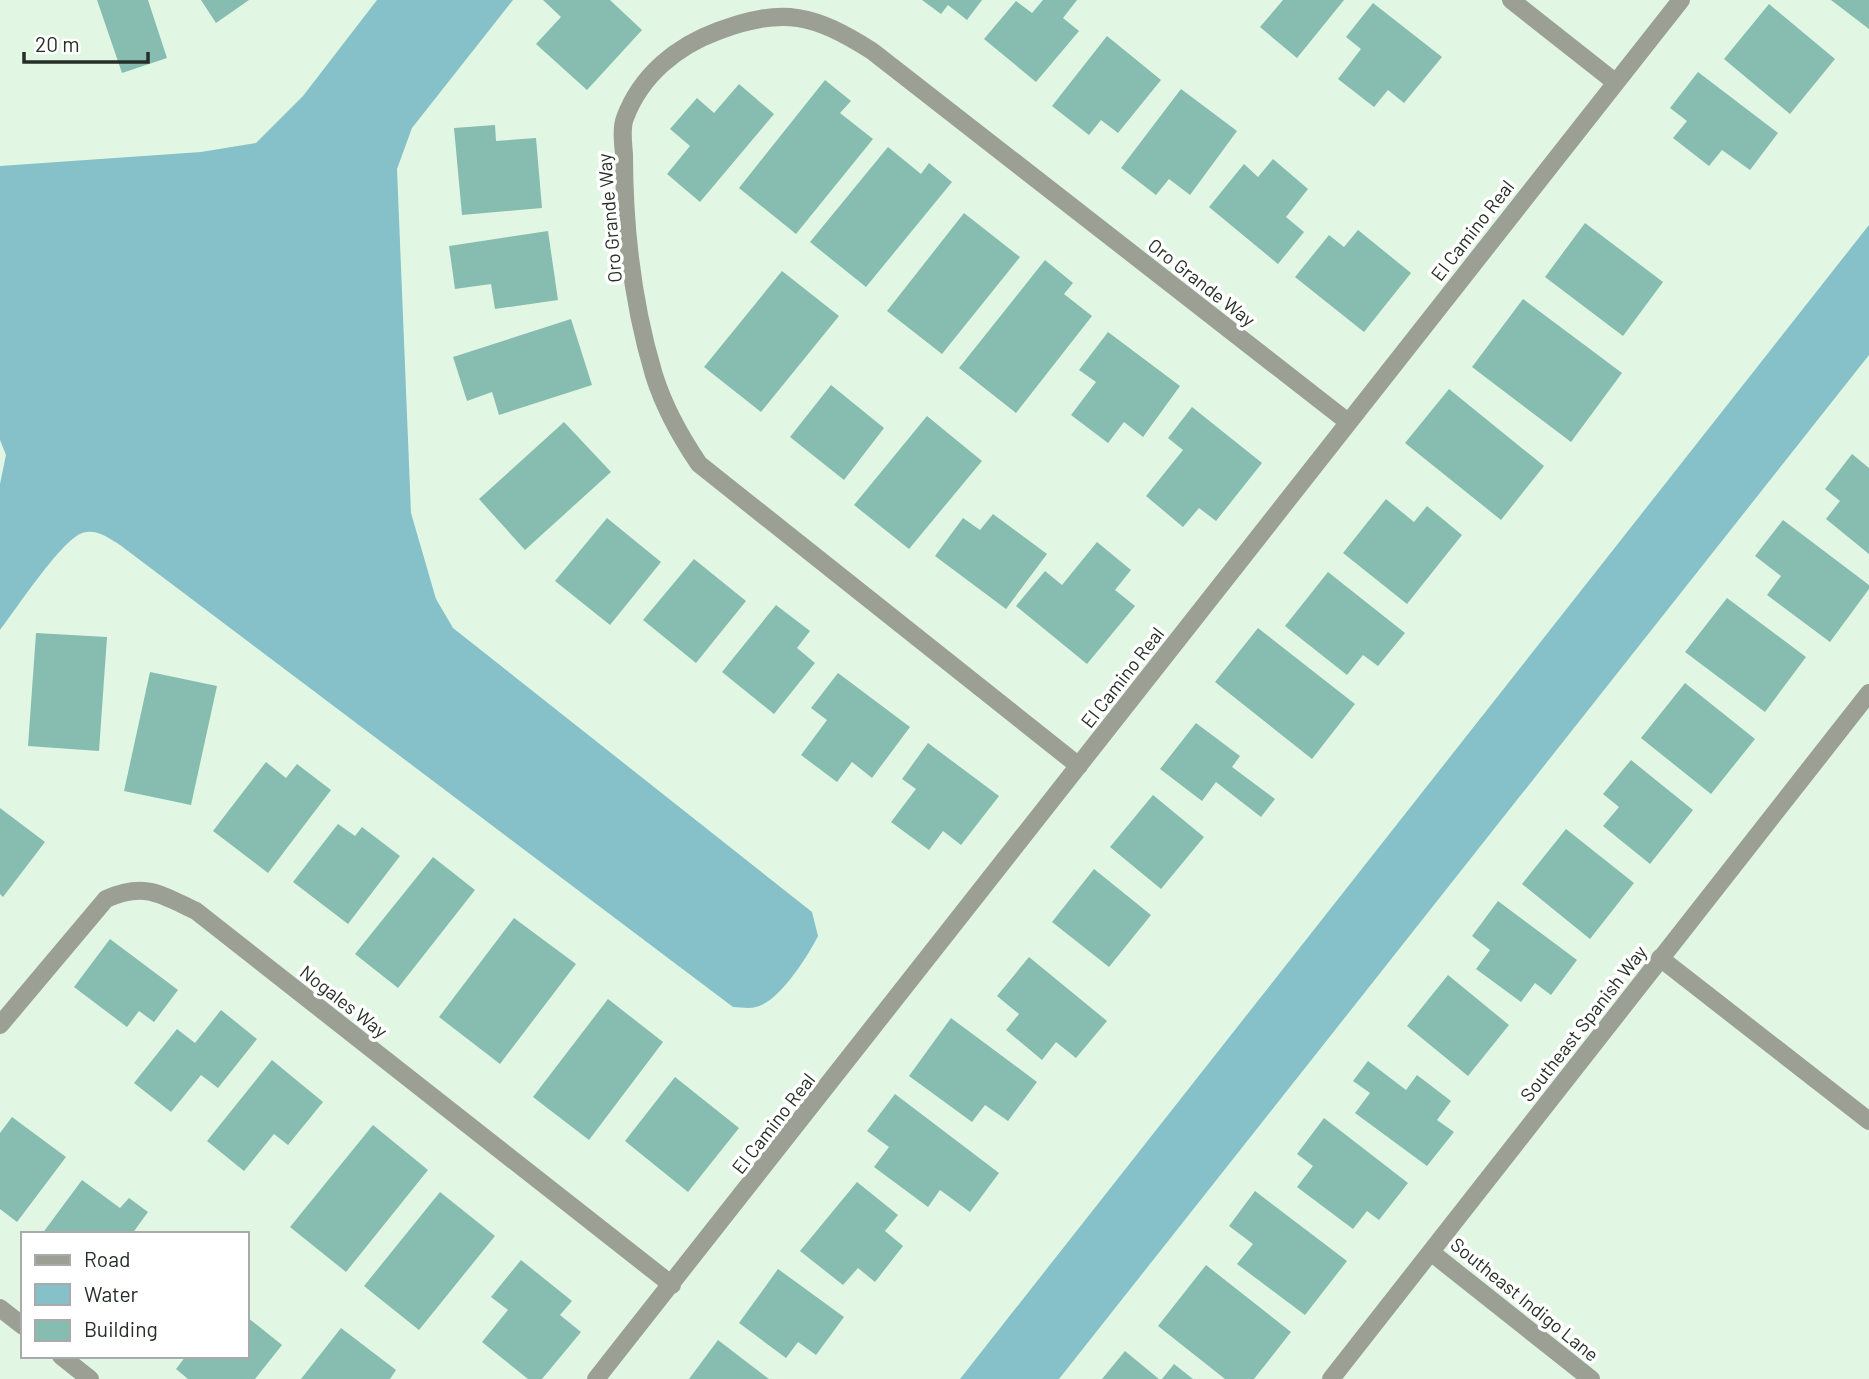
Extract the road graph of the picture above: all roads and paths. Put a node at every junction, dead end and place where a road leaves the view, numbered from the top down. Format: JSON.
{"nodes":[{"id":1,"x":1511,"y":0,"type":"edge"},
{"id":2,"x":1681,"y":0,"type":"edge"},
{"id":3,"x":1615,"y":82,"type":"junction"},
{"id":4,"x":1348,"y":422,"type":"junction"},
{"id":5,"x":1869,"y":693,"type":"edge"},
{"id":6,"x":1079,"y":766,"type":"junction"},
{"id":7,"x":1660,"y":958,"type":"junction"},
{"id":8,"x":0,"y":1026,"type":"edge"},
{"id":9,"x":1869,"y":1121,"type":"edge"},
{"id":10,"x":1432,"y":1253,"type":"junction"},
{"id":11,"x":673,"y":1285,"type":"junction"},
{"id":12,"x":0,"y":1308,"type":"edge"},
{"id":13,"x":21,"y":1324,"type":"edge"},
{"id":14,"x":64,"y":1358,"type":"edge"},
{"id":15,"x":90,"y":1379,"type":"edge"},
{"id":16,"x":596,"y":1379,"type":"edge"},
{"id":17,"x":1331,"y":1379,"type":"edge"},
{"id":18,"x":1591,"y":1379,"type":"edge"}],
"edges":[{"from":1,"to":3,"type":"street"},
{"from":2,"to":3,"type":"street","name":"El Camino Real"},
{"from":3,"to":4,"type":"street","name":"El Camino Real"},
{"from":4,"to":6,"type":"street","name":"El Camino Real"},
{"from":4,"to":6,"type":"street","name":"Oro Grande Way"},
{"from":5,"to":7,"type":"street","name":"Southeast Spanish Way"},
{"from":6,"to":11,"type":"street","name":"El Camino Real"},
{"from":7,"to":9,"type":"street"},
{"from":7,"to":10,"type":"street","name":"Southeast Spanish Way"},
{"from":8,"to":11,"type":"street","name":"Nogales Way"},
{"from":10,"to":17,"type":"street","name":"Southeast Spanish Way"},
{"from":10,"to":18,"type":"street","name":"Southeast Indigo Lane"},
{"from":11,"to":16,"type":"street","name":"El Camino Real"},
{"from":12,"to":13,"type":"street"},
{"from":14,"to":15,"type":"street"}]}
